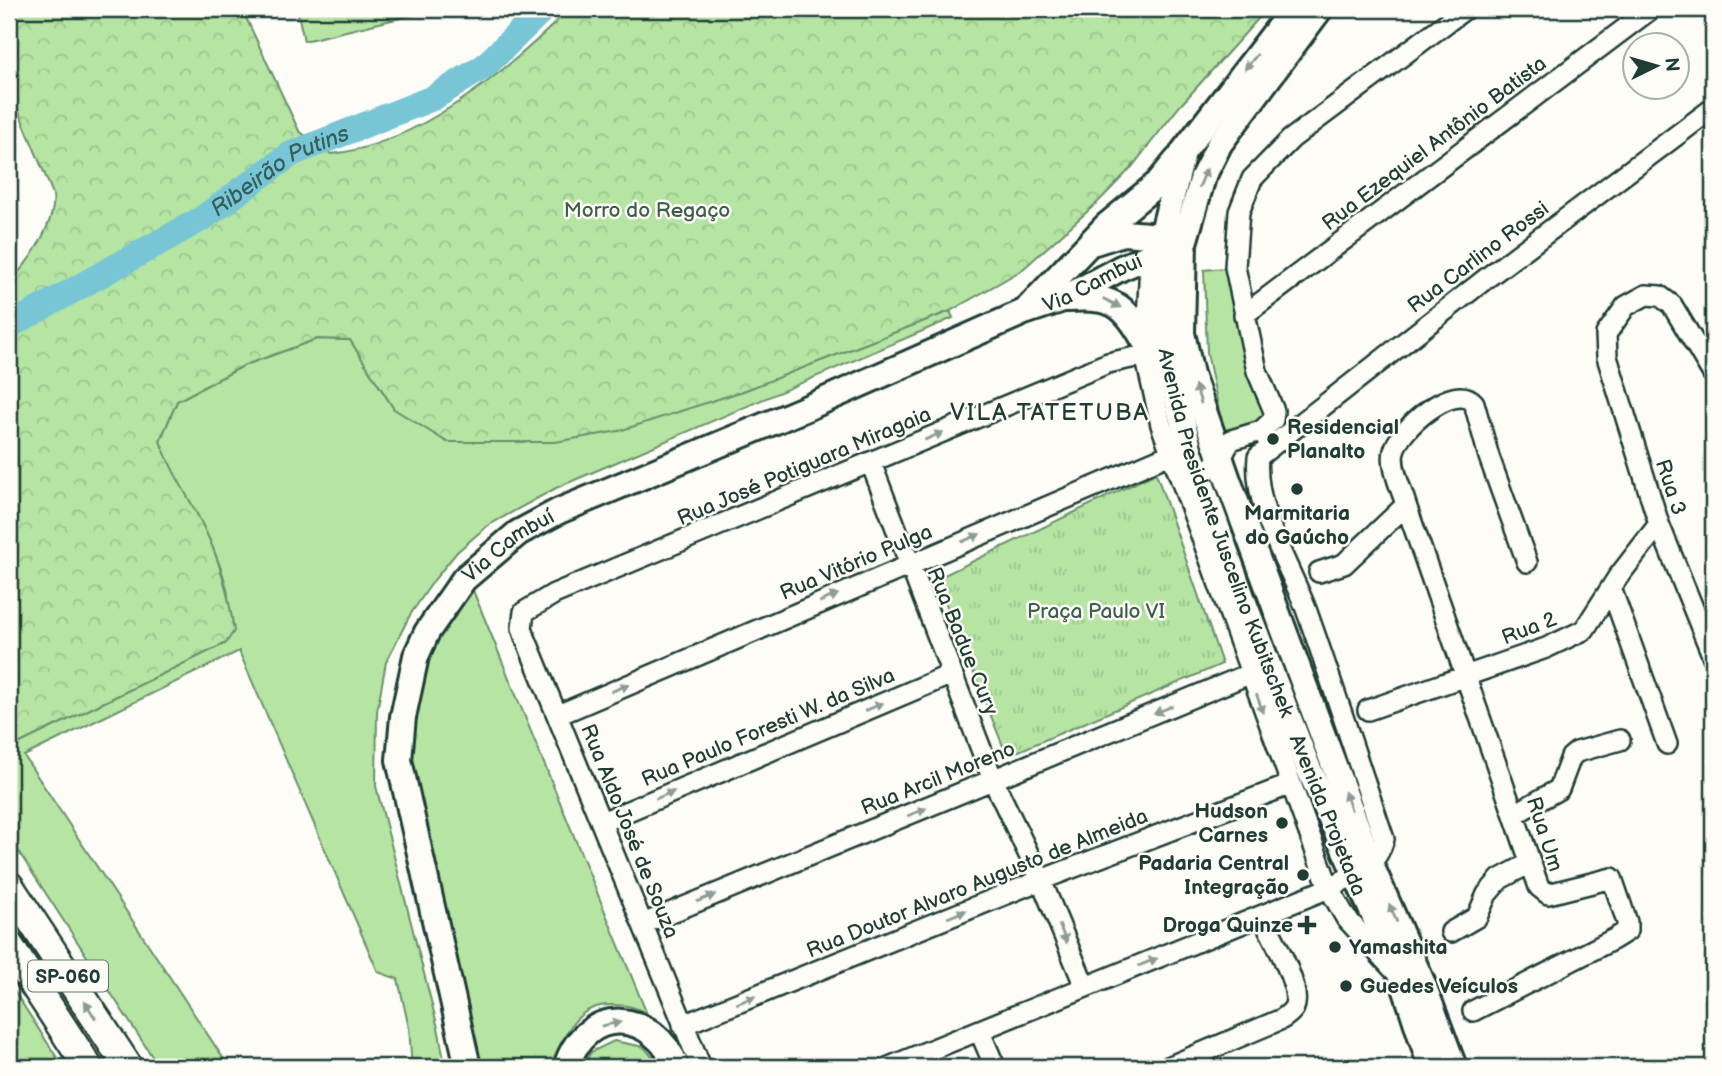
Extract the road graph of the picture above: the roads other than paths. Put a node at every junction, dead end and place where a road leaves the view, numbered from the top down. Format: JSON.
{"nodes":[{"id":1,"x":1293,"y":9,"type":"edge"},
{"id":2,"x":1320,"y":9,"type":"edge"},
{"id":3,"x":1465,"y":9,"type":"edge"},
{"id":4,"x":1651,"y":9,"type":"edge"},
{"id":5,"x":1713,"y":108,"type":"edge"},
{"id":6,"x":1183,"y":152,"type":"junction"},
{"id":7,"x":1090,"y":243,"type":"junction"},
{"id":8,"x":1164,"y":248,"type":"junction"},
{"id":9,"x":1063,"y":299,"type":"junction"},
{"id":10,"x":1024,"y":312,"type":"junction"},
{"id":11,"x":1244,"y":315,"type":"junction"},
{"id":12,"x":1145,"y":348,"type":"junction"},
{"id":13,"x":1713,"y":374,"type":"edge"},
{"id":14,"x":1266,"y":439,"type":"junction"},
{"id":15,"x":1173,"y":453,"type":"junction"},
{"id":16,"x":1222,"y":458,"type":"junction"},
{"id":17,"x":871,"y":463,"type":"junction"},
{"id":18,"x":1193,"y":484,"type":"junction"},
{"id":19,"x":1406,"y":505,"type":"junction"},
{"id":20,"x":1659,"y":524,"type":"junction"},
{"id":21,"x":1527,"y":562,"type":"dead end"},
{"id":22,"x":908,"y":564,"type":"junction"},
{"id":23,"x":1319,"y":572,"type":"dead end"},
{"id":24,"x":1611,"y":588,"type":"junction"},
{"id":25,"x":1272,"y":598,"type":"junction"},
{"id":26,"x":524,"y":612,"type":"joint"},
{"id":27,"x":1237,"y":612,"type":"junction"},
{"id":28,"x":1309,"y":619,"type":"junction"},
{"id":29,"x":1713,"y":657,"type":"edge"},
{"id":30,"x":952,"y":674,"type":"junction"},
{"id":31,"x":1249,"y":674,"type":"junction"},
{"id":32,"x":1466,"y":674,"type":"junction"},
{"id":33,"x":558,"y":715,"type":"junction"},
{"id":34,"x":1355,"y":715,"type":"junction"},
{"id":35,"x":1620,"y":740,"type":"dead end"},
{"id":36,"x":1667,"y":744,"type":"dead end"},
{"id":37,"x":993,"y":780,"type":"junction"},
{"id":38,"x":1289,"y":785,"type":"junction"},
{"id":39,"x":1515,"y":814,"type":"junction"},
{"id":40,"x":602,"y":822,"type":"junction"},
{"id":41,"x":1530,"y":863,"type":"junction"},
{"id":42,"x":1363,"y":869,"type":"junction"},
{"id":43,"x":1041,"y":880,"type":"junction"},
{"id":44,"x":9,"y":886,"type":"edge"},
{"id":45,"x":1329,"y":888,"type":"junction"},
{"id":46,"x":1262,"y":916,"type":"junction"},
{"id":47,"x":643,"y":924,"type":"junction"},
{"id":48,"x":1451,"y":932,"type":"dead end"},
{"id":49,"x":9,"y":946,"type":"edge"},
{"id":50,"x":1403,"y":981,"type":"junction"},
{"id":51,"x":1085,"y":988,"type":"junction"},
{"id":52,"x":1473,"y":1011,"type":"dead end"},
{"id":53,"x":683,"y":1025,"type":"junction"},
{"id":54,"x":980,"y":1032,"type":"junction"},
{"id":55,"x":88,"y":1067,"type":"edge"},
{"id":56,"x":128,"y":1067,"type":"edge"},
{"id":57,"x":468,"y":1067,"type":"edge"},
{"id":58,"x":566,"y":1067,"type":"edge"},
{"id":59,"x":677,"y":1067,"type":"edge"},
{"id":60,"x":701,"y":1067,"type":"edge"},
{"id":61,"x":889,"y":1067,"type":"edge"},
{"id":62,"x":995,"y":1067,"type":"edge"},
{"id":63,"x":1168,"y":1067,"type":"edge"},
{"id":64,"x":1431,"y":1067,"type":"edge"},
{"id":65,"x":1454,"y":1067,"type":"edge"}],
"edges":[{"from":1,"to":6,"type":"main road","name":"Avenida Presidente Juscelino Kubitschek","one_way":true},
{"from":8,"to":2,"type":"main road","name":"Avenida Presidente Juscelino Kubitschek","one_way":true},
{"from":3,"to":11,"type":"street"},
{"from":4,"to":11,"type":"street","name":"Rua Ezequiel Antônio Batista"},
{"from":5,"to":14,"type":"street","name":"Rua Carlino Rossi"},
{"from":6,"to":7,"type":"main road"},
{"from":6,"to":8,"type":"main road","name":"Avenida Presidente Juscelino Kubitschek"},
{"from":7,"to":8,"type":"main road","name":"Via Cambuí"},
{"from":7,"to":10,"type":"main road","name":"Via Cambuí"},
{"from":8,"to":9,"type":"main road","name":"Via Cambuí"},
{"from":8,"to":12,"type":"street"},
{"from":16,"to":8,"type":"main road","name":"Avenida Presidente Juscelino Kubitschek","one_way":true},
{"from":8,"to":18,"type":"main road","name":"Avenida Presidente Juscelino Kubitschek"},
{"from":9,"to":10,"type":"main road","name":"Via Cambuí"},
{"from":9,"to":12,"type":"main road","one_way":true},
{"from":10,"to":57,"type":"main road","name":"Via Cambuí"},
{"from":11,"to":14,"type":"street"},
{"from":12,"to":15,"type":"street"},
{"from":17,"to":12,"type":"street","name":"Rua José Potiguara Miragaia","one_way":true},
{"from":13,"to":20,"type":"street","name":"Rua 3"},
{"from":14,"to":16,"type":"street"},
{"from":14,"to":28,"type":"street"},
{"from":15,"to":18,"type":"street"},
{"from":22,"to":15,"type":"street","name":"Rua Vitório Pulga","one_way":true},
{"from":16,"to":18,"type":"street"},
{"from":16,"to":25,"type":"main road","name":"Avenida Presidente Juscelino Kubitschek"},
{"from":17,"to":22,"type":"street","name":"Rua Badue Cury"},
{"from":17,"to":26,"type":"street","name":"Rua José Potiguara Miragaia"},
{"from":18,"to":27,"type":"main road","name":"Avenida Presidente Juscelino Kubitschek"},
{"from":19,"to":21,"type":"street","name":"Rua Um"},
{"from":19,"to":23,"type":"street"},
{"from":19,"to":32,"type":"street","name":"Rua Um"},
{"from":20,"to":24,"type":"street","name":"Rua 2"},
{"from":20,"to":29,"type":"street","name":"Rua 3"},
{"from":22,"to":30,"type":"street","name":"Rua Badue Cury"},
{"from":33,"to":22,"type":"street","name":"Rua Vitório Pulga","one_way":true},
{"from":24,"to":32,"type":"street","name":"Rua 2"},
{"from":24,"to":36,"type":"street"},
{"from":25,"to":27,"type":"street"},
{"from":25,"to":28,"type":"street"},
{"from":42,"to":25,"type":"main road","name":"Avenida Presidente Juscelino Kubitschek","one_way":true},
{"from":26,"to":33,"type":"street","name":"Rua Aldo José de Souza"},
{"from":27,"to":31,"type":"street","name":"Avenida Projetada"},
{"from":27,"to":42,"type":"main road","name":"Avenida Presidente Juscelino Kubitschek"},
{"from":28,"to":34,"type":"street"},
{"from":30,"to":37,"type":"street","name":"Rua Badue Cury"},
{"from":40,"to":30,"type":"street","name":"Rua Paulo Foresti W. da Silva","one_way":true},
{"from":31,"to":37,"type":"street","name":"Rua Arcil Moreno","one_way":true},
{"from":31,"to":38,"type":"street","name":"Avenida Projetada","one_way":true},
{"from":32,"to":34,"type":"street","name":"Rua 2"},
{"from":32,"to":39,"type":"street","name":"Rua Um"},
{"from":33,"to":40,"type":"street","name":"Rua Aldo José de Souza"},
{"from":34,"to":42,"type":"street"},
{"from":35,"to":39,"type":"street"},
{"from":37,"to":43,"type":"street","name":"Rua Badue Cury"},
{"from":47,"to":37,"type":"street","name":"Rua Arcil Moreno","one_way":true},
{"from":38,"to":43,"type":"street","name":"Rua Doutor Alvaro Augusto de Almeida"},
{"from":38,"to":45,"type":"street","name":"Avenida Projetada"},
{"from":39,"to":41,"type":"street","name":"Rua Um"},
{"from":40,"to":47,"type":"street","name":"Rua Aldo José de Souza"},
{"from":41,"to":48,"type":"street"},
{"from":41,"to":52,"type":"street","name":"Rua Um"},
{"from":42,"to":45,"type":"street"},
{"from":42,"to":50,"type":"main road","name":"Avenida Presidente Juscelino Kubitschek"},
{"from":65,"to":42,"type":"main road","name":"Avenida Presidente Juscelino Kubitschek","one_way":true},
{"from":43,"to":51,"type":"street","name":"Rua Badue Cury","one_way":true},
{"from":53,"to":43,"type":"street","name":"Rua Doutor Alvaro Augusto de Almeida","one_way":true},
{"from":56,"to":44,"type":"highway","number":"SP-060","one_way":true},
{"from":45,"to":46,"type":"street"},
{"from":45,"to":50,"type":"street","name":"Avenida Projetada"},
{"from":51,"to":46,"type":"street","one_way":true},
{"from":46,"to":63,"type":"street"},
{"from":47,"to":53,"type":"street","name":"Rua Aldo José de Souza"},
{"from":49,"to":55,"type":"highway","number":"SP-060"},
{"from":50,"to":64,"type":"main road","name":"Avenida Presidente Juscelino Kubitschek"},
{"from":51,"to":54,"type":"street"},
{"from":53,"to":60,"type":"street","name":"Rua Aldo José de Souza"},
{"from":54,"to":61,"type":"street"},
{"from":54,"to":62,"type":"street"},
{"from":58,"to":59,"type":"main road","one_way":true}]}
